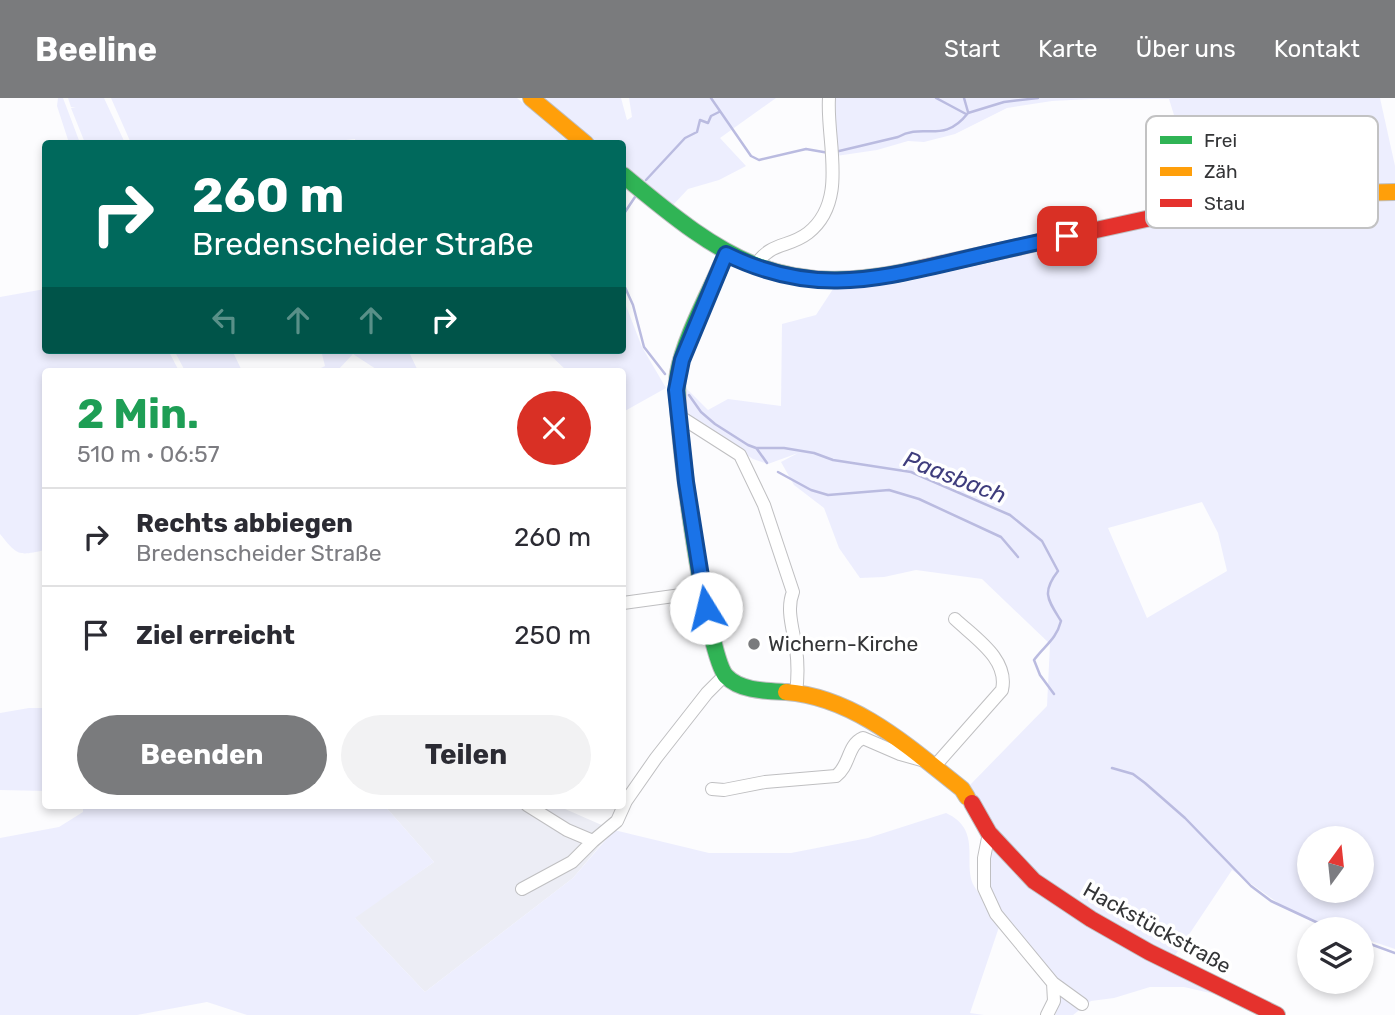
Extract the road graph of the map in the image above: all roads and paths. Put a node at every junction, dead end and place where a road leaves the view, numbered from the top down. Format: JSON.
{"nodes":[{"id":1,"x":531,"y":98,"type":"edge"},
{"id":2,"x":829,"y":98,"type":"edge"},
{"id":3,"x":581,"y":140,"type":"edge"},
{"id":4,"x":626,"y":176,"type":"edge"},
{"id":5,"x":1146,"y":219,"type":"edge"},
{"id":6,"x":726,"y":254,"type":"junction"},
{"id":7,"x":754,"y":267,"type":"junction"},
{"id":8,"x":679,"y":416,"type":"junction"},
{"id":9,"x":703,"y":592,"type":"junction"},
{"id":10,"x":626,"y":603,"type":"edge"},
{"id":11,"x":955,"y":619,"type":"dead end"},
{"id":12,"x":725,"y":675,"type":"junction"},
{"id":13,"x":796,"y":693,"type":"junction"},
{"id":14,"x":930,"y":764,"type":"junction"},
{"id":15,"x":712,"y":789,"type":"dead end"},
{"id":16,"x":626,"y":805,"type":"edge"},
{"id":17,"x":533,"y":809,"type":"edge"},
{"id":18,"x":624,"y":809,"type":"edge"},
{"id":19,"x":989,"y":833,"type":"junction"},
{"id":20,"x":593,"y":841,"type":"junction"},
{"id":21,"x":522,"y":889,"type":"dead end"},
{"id":22,"x":1053,"y":983,"type":"junction"},
{"id":23,"x":1082,"y":1004,"type":"dead end"},
{"id":24,"x":1047,"y":1015,"type":"edge"},
{"id":25,"x":1277,"y":1015,"type":"edge"}],
"edges":[{"from":1,"to":3,"type":"street"},
{"from":2,"to":7,"type":"street"},
{"from":4,"to":6,"type":"street"},
{"from":5,"to":7,"type":"street"},
{"from":6,"to":7,"type":"street"},
{"from":6,"to":8,"type":"street"},
{"from":8,"to":9,"type":"street"},
{"from":8,"to":13,"type":"street"},
{"from":9,"to":10,"type":"street"},
{"from":9,"to":12,"type":"street"},
{"from":11,"to":14,"type":"street"},
{"from":12,"to":13,"type":"street","name":"Hackstückstraße"},
{"from":12,"to":16,"type":"street"},
{"from":13,"to":14,"type":"street","name":"Hackstückstraße"},
{"from":14,"to":15,"type":"street"},
{"from":14,"to":19,"type":"street","name":"Hackstückstraße"},
{"from":17,"to":20,"type":"street"},
{"from":18,"to":20,"type":"street"},
{"from":19,"to":22,"type":"street"},
{"from":19,"to":25,"type":"street","name":"Hackstückstraße"},
{"from":20,"to":21,"type":"street"},
{"from":22,"to":23,"type":"street"},
{"from":22,"to":24,"type":"street"}]}
